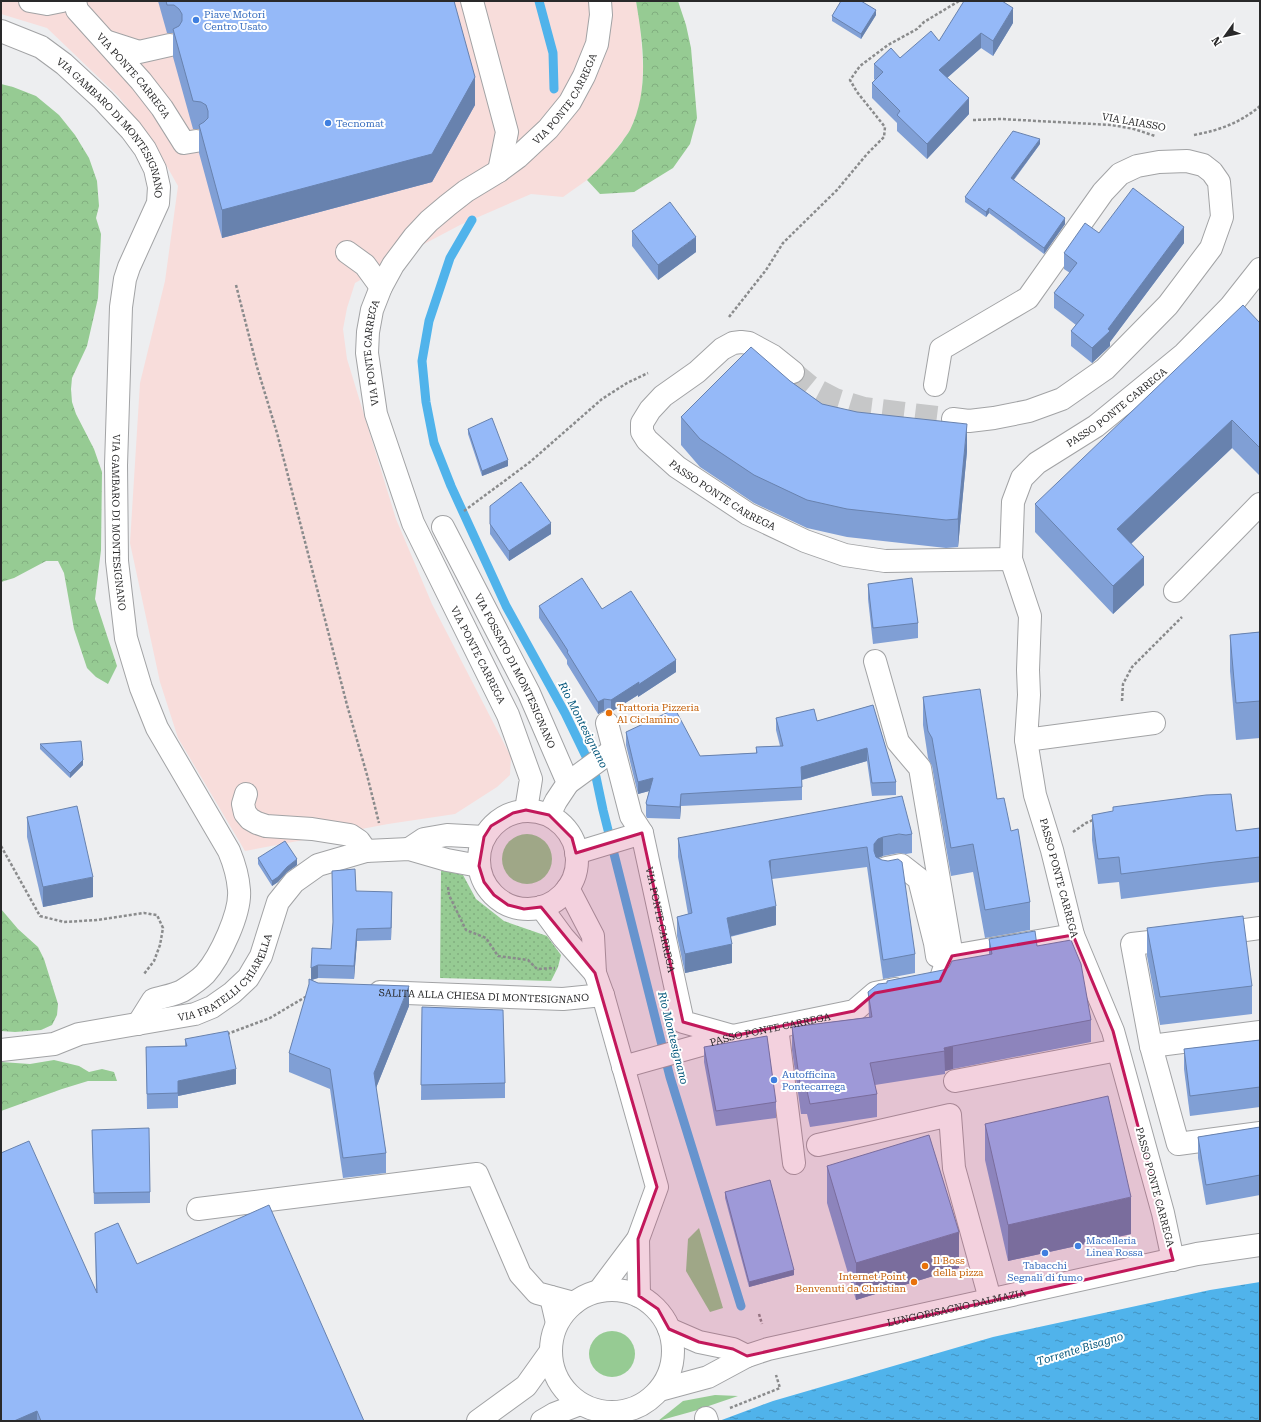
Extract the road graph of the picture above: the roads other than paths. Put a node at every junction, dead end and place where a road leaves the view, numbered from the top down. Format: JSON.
{"nodes":[{"id":1,"x":30,"y":1,"type":"edge"},
{"id":2,"x":66,"y":1,"type":"edge"},
{"id":3,"x":472,"y":1,"type":"edge"},
{"id":4,"x":600,"y":1,"type":"edge"},
{"id":5,"x":1,"y":31,"type":"edge"},
{"id":6,"x":106,"y":41,"type":"junction"},
{"id":7,"x":170,"y":45,"type":"dead end"},
{"id":8,"x":196,"y":141,"type":"dead end"},
{"id":9,"x":499,"y":171,"type":"junction"},
{"id":10,"x":347,"y":252,"type":"dead end"},
{"id":11,"x":1260,"y":269,"type":"edge"},
{"id":12,"x":381,"y":287,"type":"junction"},
{"id":13,"x":793,"y":372,"type":"tunnel mouth"},
{"id":14,"x":935,"y":385,"type":"dead end"},
{"id":15,"x":953,"y":419,"type":"tunnel mouth"},
{"id":16,"x":1260,"y":504,"type":"edge"},
{"id":17,"x":443,"y":527,"type":"dead end"},
{"id":18,"x":1011,"y":559,"type":"junction"},
{"id":19,"x":1175,"y":591,"type":"dead end"},
{"id":20,"x":875,"y":661,"type":"dead end"},
{"id":21,"x":606,"y":723,"type":"dead end"},
{"id":22,"x":1154,"y":723,"type":"dead end"},
{"id":23,"x":1026,"y":740,"type":"junction"},
{"id":24,"x":613,"y":750,"type":"junction"},
{"id":25,"x":572,"y":780,"type":"junction"},
{"id":26,"x":246,"y":794,"type":"dead end"},
{"id":27,"x":526,"y":810,"type":"junction"},
{"id":28,"x":549,"y":816,"type":"junction"},
{"id":29,"x":642,"y":833,"type":"junction"},
{"id":30,"x":484,"y":837,"type":"junction"},
{"id":31,"x":408,"y":849,"type":"junction"},
{"id":32,"x":586,"y":850,"type":"junction"},
{"id":33,"x":366,"y":851,"type":"junction"},
{"id":34,"x":479,"y":866,"type":"junction"},
{"id":35,"x":886,"y":868,"type":"edge"},
{"id":36,"x":568,"y":888,"type":"junction"},
{"id":37,"x":541,"y":907,"type":"junction"},
{"id":38,"x":1260,"y":918,"type":"edge"},
{"id":39,"x":1260,"y":928,"type":"edge"},
{"id":40,"x":1260,"y":932,"type":"edge"},
{"id":41,"x":1073,"y":936,"type":"junction"},
{"id":42,"x":952,"y":956,"type":"junction"},
{"id":43,"x":595,"y":973,"type":"junction"},
{"id":44,"x":940,"y":981,"type":"junction"},
{"id":45,"x":361,"y":992,"type":"edge"},
{"id":46,"x":603,"y":994,"type":"junction"},
{"id":47,"x":138,"y":1024,"type":"junction"},
{"id":48,"x":777,"y":1027,"type":"junction"},
{"id":49,"x":1260,"y":1032,"type":"edge"},
{"id":50,"x":733,"y":1036,"type":"junction"},
{"id":51,"x":1151,"y":1046,"type":"junction"},
{"id":52,"x":1,"y":1050,"type":"edge"},
{"id":53,"x":1118,"y":1050,"type":"junction"},
{"id":54,"x":623,"y":1067,"type":"junction"},
{"id":55,"x":955,"y":1080,"type":"dead end"},
{"id":56,"x":1260,"y":1133,"type":"edge"},
{"id":57,"x":818,"y":1145,"type":"dead end"},
{"id":58,"x":794,"y":1163,"type":"dead end"},
{"id":59,"x":198,"y":1209,"type":"dead end"},
{"id":60,"x":638,"y":1240,"type":"junction"},
{"id":61,"x":1260,"y":1245,"type":"edge"},
{"id":62,"x":1173,"y":1260,"type":"junction"},
{"id":63,"x":599,"y":1291,"type":"junction"},
{"id":64,"x":639,"y":1296,"type":"junction"},
{"id":65,"x":551,"y":1298,"type":"junction"},
{"id":66,"x":990,"y":1299,"type":"junction"},
{"id":67,"x":574,"y":1303,"type":"junction"},
{"id":68,"x":557,"y":1323,"type":"junction"},
{"id":69,"x":669,"y":1329,"type":"junction"},
{"id":70,"x":551,"y":1351,"type":"junction"},
{"id":71,"x":747,"y":1356,"type":"junction"},
{"id":72,"x":660,"y":1390,"type":"junction"},
{"id":73,"x":580,"y":1404,"type":"junction"},
{"id":74,"x":478,"y":1421,"type":"edge"},
{"id":75,"x":542,"y":1421,"type":"edge"}],
"edges":[{"from":1,"to":2,"type":"street"},
{"from":2,"to":6,"type":"street","name":"VIA PONTE CARREGA"},
{"from":3,"to":9,"type":"street"},
{"from":4,"to":9,"type":"street","name":"VIA PONTE CARREGA"},
{"from":5,"to":47,"type":"street","name":"VIA GAMBARO DI MONTESIGNANO"},
{"from":6,"to":7,"type":"street"},
{"from":6,"to":8,"type":"street","name":"VIA PONTE CARREGA"},
{"from":9,"to":12,"type":"street","name":"VIA PONTE CARREGA"},
{"from":10,"to":12,"type":"street"},
{"from":11,"to":18,"type":"street","name":"PASSO PONTE CARREGA"},
{"from":12,"to":27,"type":"street","name":"VIA PONTE CARREGA"},
{"from":13,"to":18,"type":"street","name":"PASSO PONTE CARREGA"},
{"from":14,"to":15,"type":"street"},
{"from":16,"to":19,"type":"street"},
{"from":17,"to":25,"type":"street","name":"VIA FOSSATO DI MONTESIGNANO"},
{"from":18,"to":23,"type":"street","name":"PASSO PONTE CARREGA"},
{"from":20,"to":42,"type":"street"},
{"from":21,"to":24,"type":"street"},
{"from":22,"to":23,"type":"street"},
{"from":23,"to":41,"type":"street","name":"PASSO PONTE CARREGA"},
{"from":24,"to":25,"type":"street"},
{"from":24,"to":29,"type":"street"},
{"from":25,"to":28,"type":"street"},
{"from":26,"to":33,"type":"street"},
{"from":27,"to":28,"type":"street"},
{"from":27,"to":30,"type":"street"},
{"from":28,"to":32,"type":"street"},
{"from":29,"to":32,"type":"street"},
{"from":29,"to":50,"type":"street","name":"VIA PONTE CARREGA"},
{"from":30,"to":31,"type":"street","name":"VIA FRATELLI CHIARELLA"},
{"from":30,"to":34,"type":"street"},
{"from":31,"to":33,"type":"street","name":"VIA FRATELLI CHIARELLA"},
{"from":31,"to":34,"type":"street","name":"VIA FRATELLI CHIARELLA"},
{"from":32,"to":36,"type":"street"},
{"from":33,"to":47,"type":"street","name":"VIA FRATELLI CHIARELLA"},
{"from":34,"to":37,"type":"street"},
{"from":35,"to":44,"type":"street"},
{"from":36,"to":37,"type":"street"},
{"from":36,"to":43,"type":"street"},
{"from":37,"to":43,"type":"street"},
{"from":38,"to":39,"type":"street"},
{"from":39,"to":40,"type":"street"},
{"from":39,"to":51,"type":"street"},
{"from":41,"to":42,"type":"street"},
{"from":41,"to":53,"type":"street","name":"PASSO PONTE CARREGA"},
{"from":42,"to":44,"type":"street"},
{"from":43,"to":46,"type":"street"},
{"from":44,"to":48,"type":"street","name":"PASSO PONTE CARREGA"},
{"from":45,"to":46,"type":"street","name":"SALITA ALLA CHIESA DI MONTESIGNANO"},
{"from":46,"to":54,"type":"street"},
{"from":47,"to":52,"type":"street","name":"VIA FRATELLI CHIARELLA"},
{"from":48,"to":50,"type":"street","name":"PASSO PONTE CARREGA"},
{"from":48,"to":58,"type":"street"},
{"from":49,"to":51,"type":"street"},
{"from":50,"to":54,"type":"street","name":"PASSO PONTE CARREGA"},
{"from":51,"to":56,"type":"street"},
{"from":53,"to":55,"type":"street"},
{"from":53,"to":62,"type":"street","name":"PASSO PONTE CARREGA"},
{"from":54,"to":60,"type":"street"},
{"from":57,"to":66,"type":"street"},
{"from":59,"to":65,"type":"street"},
{"from":60,"to":63,"type":"street"},
{"from":60,"to":64,"type":"street"},
{"from":61,"to":62,"type":"street","name":"LUNGOBISAGNO DALMAZIA"},
{"from":62,"to":66,"type":"street","name":"LUNGOBISAGNO DALMAZIA"},
{"from":63,"to":64,"type":"street","name":"LUNGOBISAGNO DALMAZIA"},
{"from":63,"to":67,"type":"street","name":"LUNGOBISAGNO DALMAZIA"},
{"from":64,"to":69,"type":"street","name":"LUNGOBISAGNO DALMAZIA"},
{"from":65,"to":67,"type":"street"},
{"from":65,"to":68,"type":"street"},
{"from":66,"to":71,"type":"street","name":"LUNGOBISAGNO DALMAZIA"},
{"from":67,"to":68,"type":"street","name":"LUNGOBISAGNO DALMAZIA"},
{"from":68,"to":70,"type":"street","name":"LUNGOBISAGNO DALMAZIA"},
{"from":69,"to":71,"type":"street"},
{"from":69,"to":72,"type":"street","name":"LUNGOBISAGNO DALMAZIA"},
{"from":70,"to":73,"type":"street","name":"LUNGOBISAGNO DALMAZIA"},
{"from":70,"to":74,"type":"street","name":"LUNGOBISAGNO DALMAZIA"},
{"from":71,"to":72,"type":"street","name":"LUNGOBISAGNO DALMAZIA"},
{"from":72,"to":73,"type":"street","name":"LUNGOBISAGNO DALMAZIA"},
{"from":73,"to":75,"type":"street"}]}
